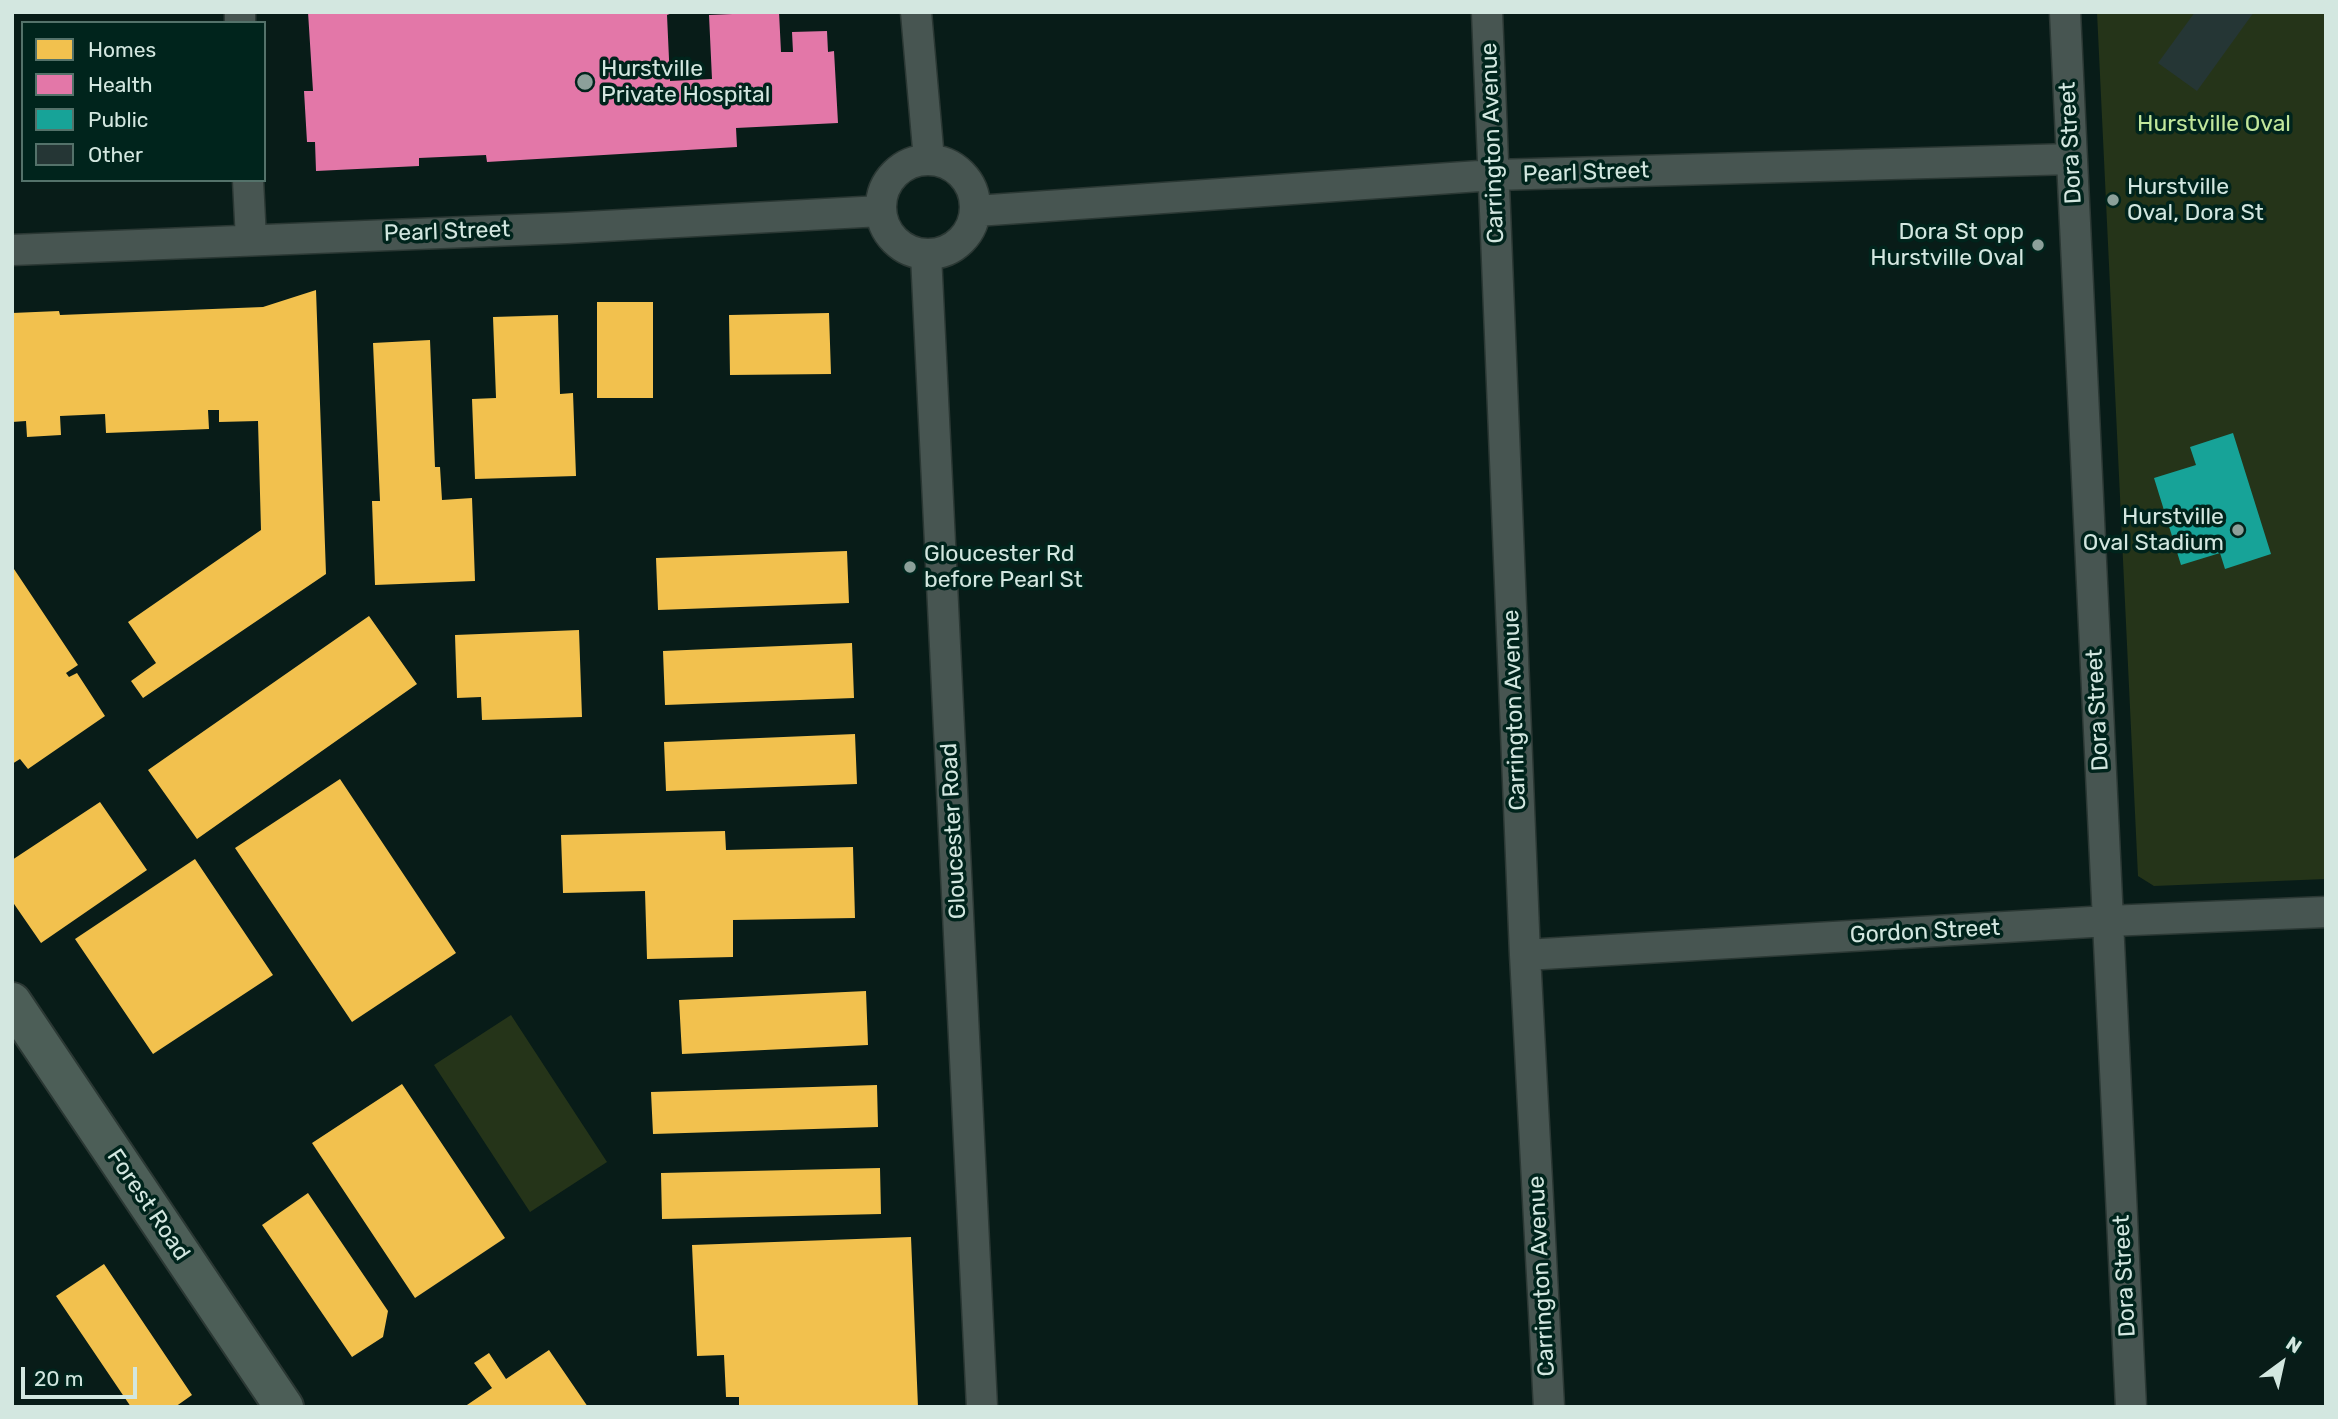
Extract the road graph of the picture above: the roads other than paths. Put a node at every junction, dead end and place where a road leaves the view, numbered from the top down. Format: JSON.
{"nodes":[{"id":1,"x":916,"y":12,"type":"edge"},
{"id":2,"x":1487,"y":12,"type":"edge"},
{"id":3,"x":2065,"y":12,"type":"edge"},
{"id":4,"x":2072,"y":159,"type":"junction"},
{"id":5,"x":929,"y":160,"type":"junction"},
{"id":6,"x":1494,"y":176,"type":"junction"},
{"id":7,"x":248,"y":182,"type":"edge"},
{"id":8,"x":881,"y":211,"type":"junction"},
{"id":9,"x":976,"y":211,"type":"junction"},
{"id":10,"x":251,"y":240,"type":"junction"},
{"id":11,"x":12,"y":250,"type":"edge"},
{"id":12,"x":926,"y":254,"type":"junction"},
{"id":13,"x":2326,"y":912,"type":"edge"},
{"id":14,"x":2108,"y":921,"type":"junction"},
{"id":15,"x":1525,"y":955,"type":"junction"},
{"id":16,"x":12,"y":1002,"type":"edge"},
{"id":17,"x":284,"y":1407,"type":"edge"},
{"id":18,"x":982,"y":1407,"type":"edge"},
{"id":19,"x":1549,"y":1407,"type":"edge"},
{"id":20,"x":2131,"y":1407,"type":"edge"}],
"edges":[{"from":1,"to":5,"type":"street"},
{"from":2,"to":6,"type":"street","name":"Carrington Avenue"},
{"from":3,"to":4,"type":"street","name":"Dora Street"},
{"from":4,"to":6,"type":"street","name":"Pearl Street"},
{"from":4,"to":14,"type":"street","name":"Dora Street"},
{"from":5,"to":8,"type":"street"},
{"from":5,"to":9,"type":"street"},
{"from":6,"to":9,"type":"street","name":"Pearl Street"},
{"from":6,"to":15,"type":"street","name":"Carrington Avenue"},
{"from":7,"to":10,"type":"street"},
{"from":8,"to":10,"type":"street","name":"Pearl Street"},
{"from":8,"to":12,"type":"street"},
{"from":9,"to":12,"type":"street"},
{"from":10,"to":11,"type":"street","name":"Pearl Street"},
{"from":12,"to":18,"type":"street","name":"Gloucester Road"},
{"from":13,"to":14,"type":"street","name":"Gordon Street"},
{"from":14,"to":15,"type":"street","name":"Gordon Street"},
{"from":14,"to":20,"type":"street","name":"Dora Street"},
{"from":15,"to":19,"type":"street","name":"Carrington Avenue"},
{"from":16,"to":17,"type":"main road","name":"Forest Road"}]}
